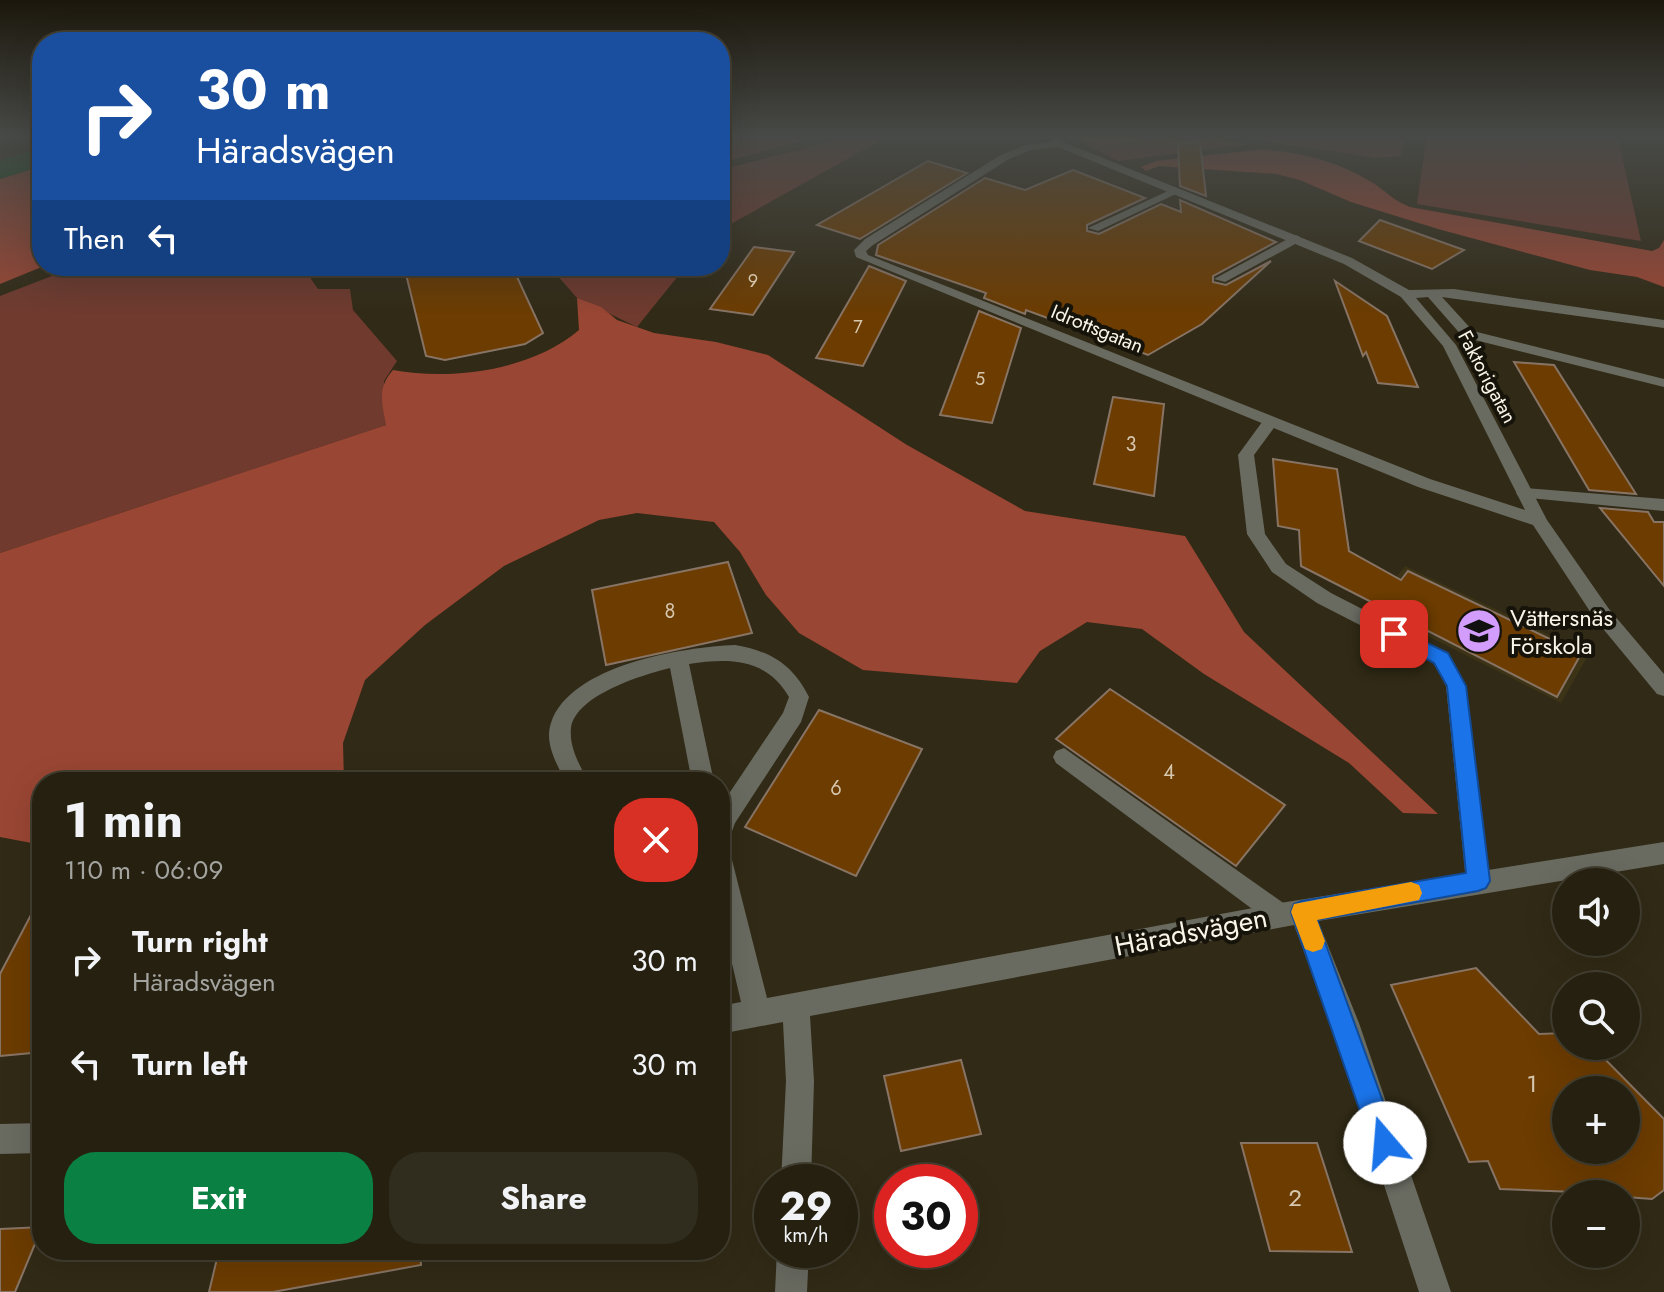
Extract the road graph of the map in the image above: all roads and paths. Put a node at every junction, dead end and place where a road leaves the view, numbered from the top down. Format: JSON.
{"nodes":[{"id":1,"x":945,"y":194,"type":"edge"},
{"id":2,"x":1169,"y":194,"type":"edge"},
{"id":3,"x":1180,"y":194,"type":"edge"},
{"id":4,"x":1094,"y":228,"type":"dead end"},
{"id":5,"x":1295,"y":239,"type":"junction"},
{"id":6,"x":1220,"y":279,"type":"dead end"},
{"id":7,"x":1431,"y":293,"type":"junction"},
{"id":8,"x":1406,"y":294,"type":"junction"},
{"id":9,"x":1664,"y":324,"type":"edge"},
{"id":10,"x":1664,"y":383,"type":"edge"},
{"id":11,"x":1271,"y":421,"type":"junction"},
{"id":12,"x":1525,"y":493,"type":"junction"},
{"id":13,"x":1664,"y":505,"type":"edge"},
{"id":14,"x":1539,"y":521,"type":"junction"},
{"id":15,"x":678,"y":658,"type":"junction"},
{"id":16,"x":1664,"y":688,"type":"edge"},
{"id":17,"x":1064,"y":757,"type":"dead end"},
{"id":18,"x":572,"y":772,"type":"edge"},
{"id":19,"x":701,"y":772,"type":"edge"},
{"id":20,"x":730,"y":811,"type":"edge"},
{"id":21,"x":1664,"y":853,"type":"edge"},
{"id":22,"x":1478,"y":881,"type":"junction"},
{"id":23,"x":730,"y":901,"type":"edge"},
{"id":24,"x":1291,"y":914,"type":"junction"},
{"id":25,"x":796,"y":1005,"type":"junction"},
{"id":26,"x":757,"y":1013,"type":"junction"},
{"id":27,"x":730,"y":1018,"type":"edge"},
{"id":28,"x":32,"y":1138,"type":"edge"},
{"id":29,"x":0,"y":1139,"type":"edge"},
{"id":30,"x":797,"y":1164,"type":"edge"},
{"id":31,"x":792,"y":1268,"type":"edge"},
{"id":32,"x":791,"y":1292,"type":"edge"},
{"id":33,"x":1435,"y":1292,"type":"edge"}],
"edges":[{"from":1,"to":11,"type":"street","name":"Idrottsgatan"},
{"from":2,"to":4,"type":"street"},
{"from":3,"to":5,"type":"street","name":"Faktorigatan"},
{"from":5,"to":6,"type":"street"},
{"from":5,"to":8,"type":"street","name":"Faktorigatan"},
{"from":7,"to":8,"type":"street"},
{"from":7,"to":9,"type":"street"},
{"from":7,"to":10,"type":"street"},
{"from":8,"to":12,"type":"street","name":"Faktorigatan"},
{"from":11,"to":14,"type":"street","name":"Idrottsgatan"},
{"from":11,"to":22,"type":"street"},
{"from":12,"to":13,"type":"street"},
{"from":12,"to":14,"type":"street","name":"Faktorigatan"},
{"from":14,"to":16,"type":"street","name":"Faktorigatan"},
{"from":15,"to":18,"type":"street"},
{"from":15,"to":19,"type":"street"},
{"from":15,"to":20,"type":"street"},
{"from":17,"to":24,"type":"street"},
{"from":21,"to":22,"type":"street","name":"Häradsvägen"},
{"from":22,"to":24,"type":"street","name":"Häradsvägen"},
{"from":23,"to":26,"type":"street"},
{"from":24,"to":25,"type":"street","name":"Häradsvägen"},
{"from":24,"to":33,"type":"street"},
{"from":25,"to":26,"type":"street","name":"Häradsvägen"},
{"from":25,"to":30,"type":"street"},
{"from":26,"to":27,"type":"street","name":"Häradsvägen"},
{"from":28,"to":29,"type":"street"},
{"from":31,"to":32,"type":"street"}]}
